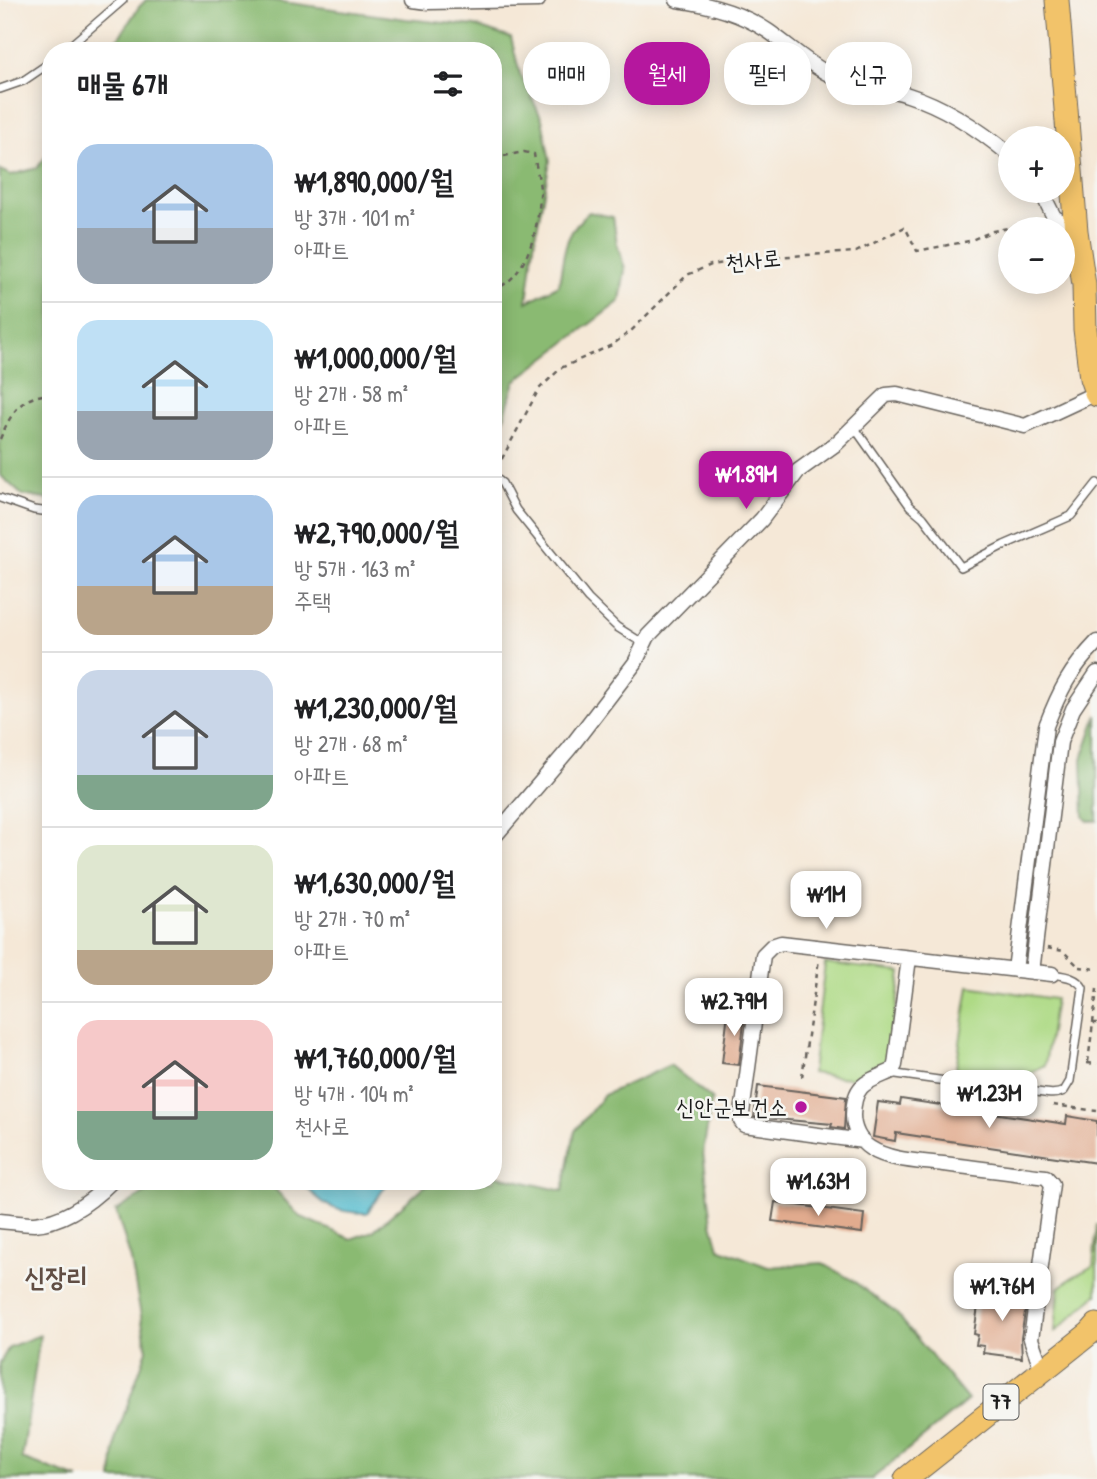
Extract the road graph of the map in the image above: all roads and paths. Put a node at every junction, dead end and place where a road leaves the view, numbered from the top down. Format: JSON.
{"nodes":[{"id":1,"x":123,"y":0,"type":"edge"},
{"id":2,"x":412,"y":0,"type":"edge"},
{"id":3,"x":538,"y":0,"type":"edge"},
{"id":4,"x":677,"y":0,"type":"edge"},
{"id":5,"x":1057,"y":0,"type":"edge"},
{"id":6,"x":75,"y":42,"type":"edge"},
{"id":7,"x":42,"y":68,"type":"edge"},
{"id":8,"x":0,"y":89,"type":"edge"},
{"id":9,"x":998,"y":145,"type":"edge"},
{"id":10,"x":502,"y":156,"type":"edge"},
{"id":11,"x":1047,"y":203,"type":"edge"},
{"id":12,"x":1054,"y":217,"type":"edge"},
{"id":13,"x":998,"y":230,"type":"edge"},
{"id":14,"x":1076,"y":231,"type":"joint"},
{"id":15,"x":502,"y":286,"type":"edge"},
{"id":16,"x":1097,"y":394,"type":"edge"},
{"id":17,"x":42,"y":396,"type":"edge"},
{"id":18,"x":854,"y":426,"type":"junction"},
{"id":19,"x":0,"y":439,"type":"edge"},
{"id":20,"x":502,"y":460,"type":"edge"},
{"id":21,"x":502,"y":483,"type":"edge"},
{"id":22,"x":1097,"y":483,"type":"edge"},
{"id":23,"x":0,"y":498,"type":"edge"},
{"id":24,"x":42,"y":511,"type":"edge"},
{"id":25,"x":1097,"y":642,"type":"edge"},
{"id":26,"x":644,"y":644,"type":"junction"},
{"id":27,"x":1097,"y":673,"type":"edge"},
{"id":28,"x":502,"y":828,"type":"edge"},
{"id":29,"x":821,"y":948,"type":"junction"},
{"id":30,"x":909,"y":958,"type":"junction"},
{"id":31,"x":1097,"y":969,"type":"edge"},
{"id":32,"x":1015,"y":970,"type":"junction"},
{"id":33,"x":1032,"y":972,"type":"junction"},
{"id":34,"x":1052,"y":974,"type":"joint"},
{"id":35,"x":1076,"y":980,"type":"junction"},
{"id":36,"x":1097,"y":989,"type":"edge"},
{"id":37,"x":1095,"y":1023,"type":"edge"},
{"id":38,"x":1088,"y":1062,"type":"junction"},
{"id":39,"x":1097,"y":1064,"type":"edge"},
{"id":40,"x":1071,"y":1070,"type":"junction"},
{"id":41,"x":888,"y":1073,"type":"junction"},
{"id":42,"x":802,"y":1077,"type":"dead end"},
{"id":43,"x":863,"y":1141,"type":"junction"},
{"id":44,"x":103,"y":1190,"type":"edge"},
{"id":45,"x":0,"y":1221,"type":"edge"},
{"id":46,"x":1097,"y":1325,"type":"edge"},
{"id":47,"x":1042,"y":1370,"type":"junction"},
{"id":48,"x":906,"y":1479,"type":"edge"}],
"edges":[{"from":1,"to":6,"type":"lane"},
{"from":2,"to":3,"type":"street"},
{"from":4,"to":9,"type":"street"},
{"from":5,"to":14,"type":"main road"},
{"from":7,"to":8,"type":"lane"},
{"from":10,"to":15,"type":"path"},
{"from":11,"to":12,"type":"street"},
{"from":13,"to":20,"type":"path","name":"천사로"},
{"from":14,"to":16,"type":"main road"},
{"from":16,"to":18,"type":"street"},
{"from":17,"to":19,"type":"path"},
{"from":18,"to":22,"type":"lane"},
{"from":18,"to":26,"type":"street"},
{"from":21,"to":26,"type":"lane"},
{"from":23,"to":24,"type":"lane"},
{"from":25,"to":32,"type":"street"},
{"from":26,"to":28,"type":"street"},
{"from":27,"to":33,"type":"street"},
{"from":29,"to":30,"type":"street"},
{"from":29,"to":42,"type":"path"},
{"from":29,"to":43,"type":"street"},
{"from":30,"to":32,"type":"street"},
{"from":30,"to":41,"type":"street"},
{"from":31,"to":35,"type":"path"},
{"from":32,"to":33,"type":"street"},
{"from":33,"to":34,"type":"street"},
{"from":34,"to":35,"type":"lane"},
{"from":35,"to":40,"type":"lane"},
{"from":36,"to":37,"type":"path"},
{"from":37,"to":38,"type":"path"},
{"from":38,"to":39,"type":"path"},
{"from":38,"to":40,"type":"path"},
{"from":40,"to":41,"type":"lane"},
{"from":41,"to":43,"type":"street"},
{"from":43,"to":47,"type":"street"},
{"from":44,"to":45,"type":"street"},
{"from":46,"to":47,"type":"main road","number":"77"},
{"from":47,"to":48,"type":"main road","number":"77"}]}
